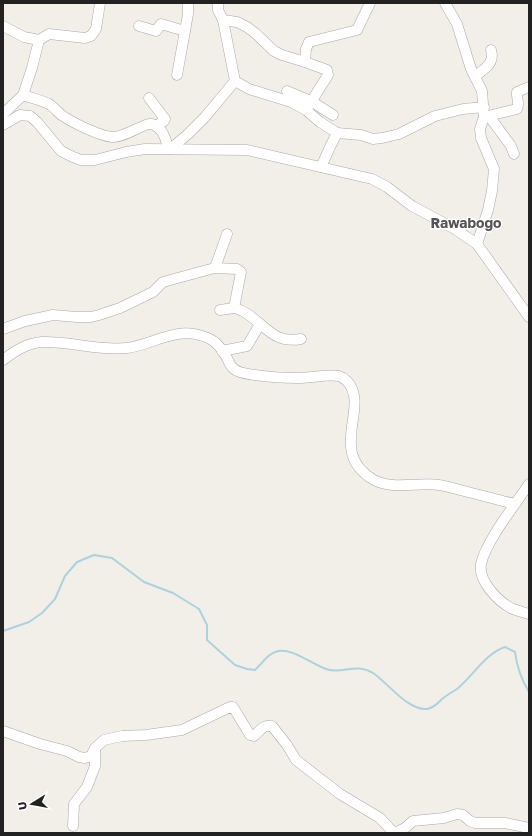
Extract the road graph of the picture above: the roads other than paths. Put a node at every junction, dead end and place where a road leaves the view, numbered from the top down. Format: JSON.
{"nodes":[{"id":1,"x":100,"y":3,"type":"edge"},
{"id":2,"x":188,"y":3,"type":"edge"},
{"id":3,"x":218,"y":3,"type":"edge"},
{"id":4,"x":370,"y":3,"type":"edge"},
{"id":5,"x":445,"y":3,"type":"edge"},
{"id":6,"x":223,"y":20,"type":"junction"},
{"id":7,"x":3,"y":26,"type":"edge"},
{"id":8,"x":139,"y":26,"type":"dead end"},
{"id":9,"x":185,"y":31,"type":"junction"},
{"id":10,"x":39,"y":40,"type":"junction"},
{"id":11,"x":491,"y":50,"type":"dead end"},
{"id":12,"x":305,"y":62,"type":"junction"},
{"id":13,"x":177,"y":75,"type":"dead end"},
{"id":14,"x":475,"y":76,"type":"junction"},
{"id":15,"x":235,"y":81,"type":"junction"},
{"id":16,"x":529,"y":87,"type":"edge"},
{"id":17,"x":286,"y":91,"type":"dead end"},
{"id":18,"x":22,"y":95,"type":"junction"},
{"id":19,"x":149,"y":98,"type":"dead end"},
{"id":20,"x":308,"y":105,"type":"junction"},
{"id":21,"x":486,"y":113,"type":"junction"},
{"id":22,"x":3,"y":114,"type":"edge"},
{"id":23,"x":334,"y":115,"type":"dead end"},
{"id":24,"x":3,"y":125,"type":"edge"},
{"id":25,"x":156,"y":126,"type":"junction"},
{"id":26,"x":337,"y":133,"type":"junction"},
{"id":27,"x":169,"y":149,"type":"junction"},
{"id":28,"x":514,"y":154,"type":"dead end"},
{"id":29,"x":321,"y":167,"type":"junction"},
{"id":30,"x":227,"y":234,"type":"dead end"},
{"id":31,"x":477,"y":244,"type":"junction"},
{"id":32,"x":215,"y":268,"type":"junction"},
{"id":33,"x":234,"y":308,"type":"junction"},
{"id":34,"x":220,"y":310,"type":"dead end"},
{"id":35,"x":529,"y":316,"type":"edge"},
{"id":36,"x":260,"y":324,"type":"junction"},
{"id":37,"x":3,"y":329,"type":"edge"},
{"id":38,"x":301,"y":339,"type":"dead end"},
{"id":39,"x":222,"y":351,"type":"junction"},
{"id":40,"x":3,"y":360,"type":"edge"},
{"id":41,"x":529,"y":484,"type":"edge"},
{"id":42,"x":515,"y":504,"type":"junction"},
{"id":43,"x":529,"y":613,"type":"edge"},
{"id":44,"x":3,"y":731,"type":"edge"},
{"id":45,"x":94,"y":748,"type":"junction"},
{"id":46,"x":73,"y":826,"type":"dead end"},
{"id":47,"x":529,"y":828,"type":"edge"}],
"edges":[{"from":1,"to":10,"type":"street"},
{"from":2,"to":9,"type":"street"},
{"from":3,"to":6,"type":"street"},
{"from":4,"to":12,"type":"street"},
{"from":5,"to":14,"type":"street"},
{"from":6,"to":12,"type":"street"},
{"from":6,"to":15,"type":"street"},
{"from":7,"to":10,"type":"street"},
{"from":8,"to":9,"type":"street"},
{"from":9,"to":13,"type":"street"},
{"from":10,"to":18,"type":"street"},
{"from":11,"to":14,"type":"street"},
{"from":12,"to":20,"type":"street"},
{"from":14,"to":21,"type":"street"},
{"from":15,"to":20,"type":"street"},
{"from":15,"to":27,"type":"street"},
{"from":16,"to":21,"type":"street"},
{"from":17,"to":20,"type":"street"},
{"from":18,"to":22,"type":"street"},
{"from":18,"to":25,"type":"street"},
{"from":19,"to":25,"type":"street"},
{"from":20,"to":23,"type":"street"},
{"from":20,"to":26,"type":"street"},
{"from":21,"to":26,"type":"street"},
{"from":21,"to":28,"type":"street"},
{"from":21,"to":31,"type":"street"},
{"from":24,"to":27,"type":"street"},
{"from":25,"to":27,"type":"street"},
{"from":26,"to":29,"type":"street"},
{"from":27,"to":29,"type":"street"},
{"from":29,"to":31,"type":"street"},
{"from":30,"to":32,"type":"street"},
{"from":31,"to":35,"type":"street"},
{"from":32,"to":33,"type":"street"},
{"from":32,"to":37,"type":"street"},
{"from":33,"to":34,"type":"street"},
{"from":33,"to":36,"type":"street"},
{"from":36,"to":38,"type":"street"},
{"from":36,"to":39,"type":"street"},
{"from":39,"to":40,"type":"street"},
{"from":39,"to":42,"type":"street"},
{"from":41,"to":42,"type":"street"},
{"from":42,"to":43,"type":"street"},
{"from":44,"to":45,"type":"street"},
{"from":45,"to":46,"type":"street"},
{"from":45,"to":47,"type":"street"}]}
